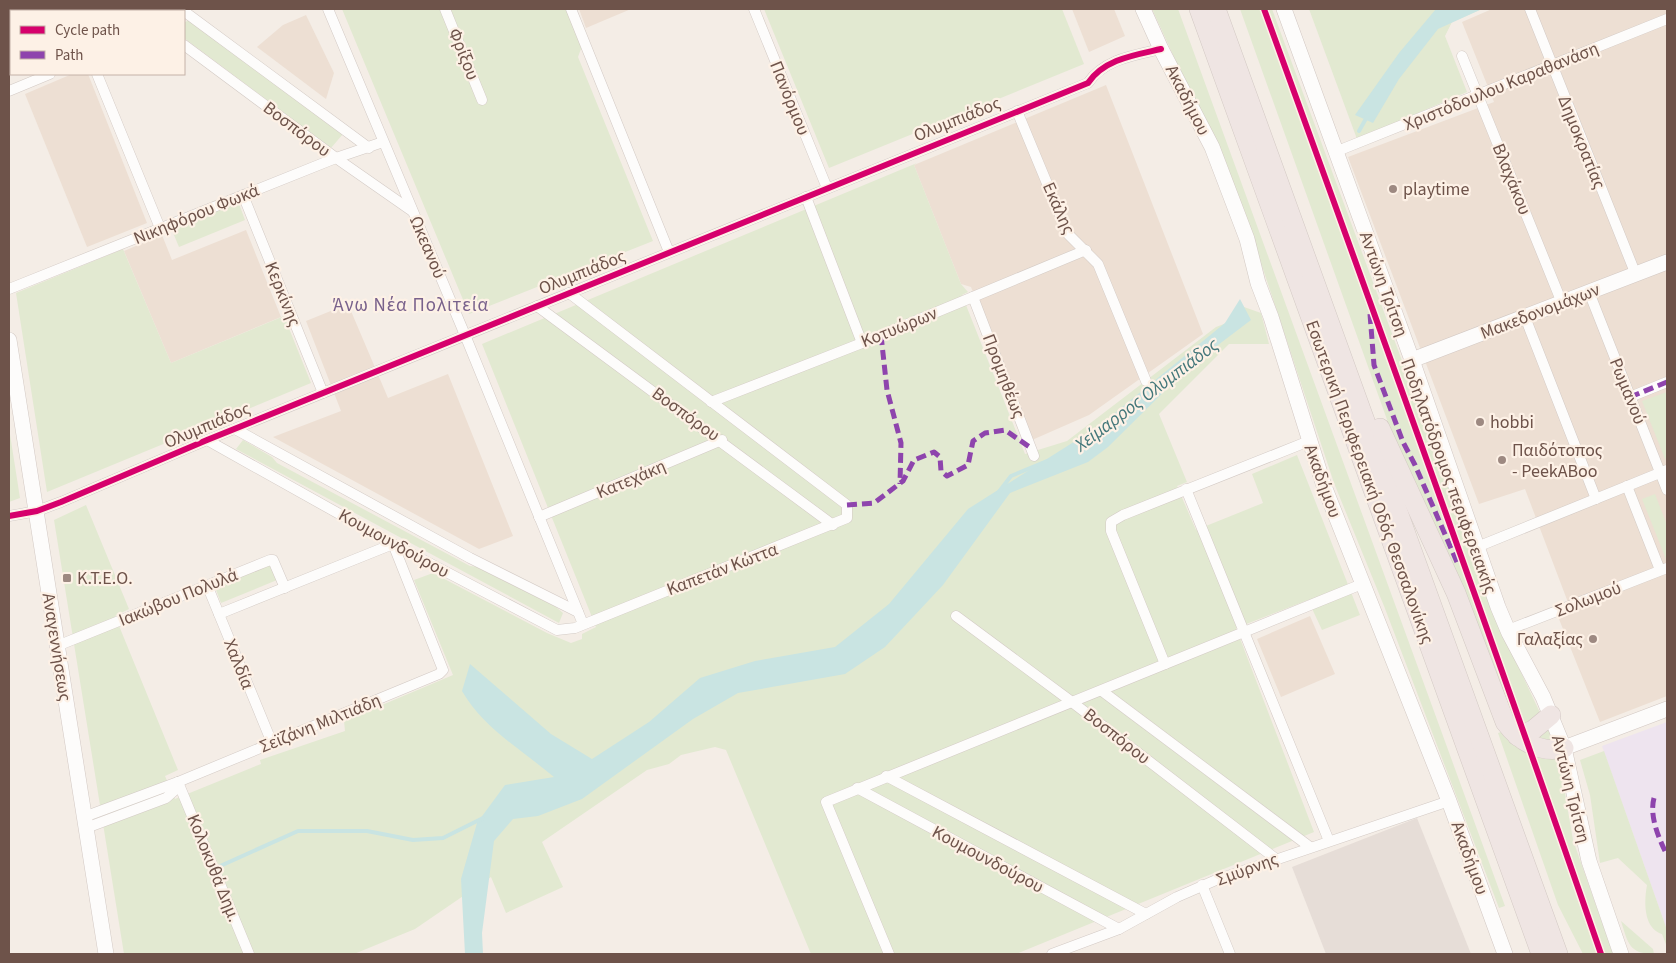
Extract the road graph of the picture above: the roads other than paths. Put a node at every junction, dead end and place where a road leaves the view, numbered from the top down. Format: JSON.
{"nodes":[{"id":1,"x":328,"y":9,"type":"edge"},
{"id":2,"x":445,"y":9,"type":"edge"},
{"id":3,"x":571,"y":9,"type":"edge"},
{"id":4,"x":754,"y":9,"type":"edge"},
{"id":5,"x":1143,"y":9,"type":"edge"},
{"id":6,"x":1199,"y":9,"type":"edge"},
{"id":7,"x":1216,"y":9,"type":"edge"},
{"id":8,"x":1284,"y":9,"type":"edge"},
{"id":9,"x":1530,"y":9,"type":"edge"},
{"id":10,"x":186,"y":11,"type":"edge"},
{"id":11,"x":1667,"y":19,"type":"edge"},
{"id":12,"x":185,"y":46,"type":"edge"},
{"id":13,"x":1161,"y":49,"type":"junction"},
{"id":14,"x":1462,"y":56,"type":"dead end"},
{"id":15,"x":1551,"y":66,"type":"junction"},
{"id":16,"x":48,"y":75,"type":"edge"},
{"id":17,"x":97,"y":75,"type":"edge"},
{"id":18,"x":9,"y":91,"type":"edge"},
{"id":19,"x":1478,"y":94,"type":"junction"},
{"id":20,"x":482,"y":100,"type":"dead end"},
{"id":21,"x":1017,"y":110,"type":"junction"},
{"id":22,"x":383,"y":142,"type":"junction"},
{"id":23,"x":369,"y":148,"type":"junction"},
{"id":24,"x":1335,"y":152,"type":"junction"},
{"id":25,"x":336,"y":158,"type":"junction"},
{"id":26,"x":827,"y":188,"type":"junction"},
{"id":27,"x":243,"y":195,"type":"junction"},
{"id":28,"x":806,"y":196,"type":"junction"},
{"id":29,"x":413,"y":211,"type":"junction"},
{"id":30,"x":160,"y":228,"type":"junction"},
{"id":31,"x":1086,"y":250,"type":"junction"},
{"id":32,"x":669,"y":252,"type":"junction"},
{"id":33,"x":1667,"y":262,"type":"edge"},
{"id":34,"x":1636,"y":275,"type":"junction"},
{"id":35,"x":9,"y":289,"type":"edge"},
{"id":36,"x":1589,"y":292,"type":"junction"},
{"id":37,"x":569,"y":293,"type":"junction"},
{"id":38,"x":973,"y":297,"type":"junction"},
{"id":39,"x":1562,"y":303,"type":"junction"},
{"id":40,"x":537,"y":306,"type":"junction"},
{"id":41,"x":1525,"y":317,"type":"junction"},
{"id":42,"x":465,"y":335,"type":"junction"},
{"id":43,"x":1335,"y":337,"type":"junction"},
{"id":44,"x":9,"y":340,"type":"edge"},
{"id":45,"x":862,"y":343,"type":"junction"},
{"id":46,"x":1412,"y":360,"type":"junction"},
{"id":47,"x":1146,"y":381,"type":"dead end"},
{"id":48,"x":1667,"y":382,"type":"edge"},
{"id":49,"x":323,"y":393,"type":"junction"},
{"id":50,"x":1630,"y":397,"type":"junction"},
{"id":51,"x":711,"y":402,"type":"junction"},
{"id":52,"x":235,"y":429,"type":"junction"},
{"id":53,"x":208,"y":440,"type":"junction"},
{"id":54,"x":722,"y":440,"type":"junction"},
{"id":55,"x":1309,"y":441,"type":"junction"},
{"id":56,"x":1034,"y":456,"type":"dead end"},
{"id":57,"x":1664,"y":471,"type":"edge"},
{"id":58,"x":1627,"y":486,"type":"junction"},
{"id":59,"x":1186,"y":490,"type":"junction"},
{"id":60,"x":1667,"y":490,"type":"edge"},
{"id":61,"x":1596,"y":499,"type":"junction"},
{"id":62,"x":36,"y":511,"type":"junction"},
{"id":63,"x":9,"y":516,"type":"edge"},
{"id":64,"x":539,"y":517,"type":"junction"},
{"id":65,"x":834,"y":525,"type":"junction"},
{"id":66,"x":392,"y":544,"type":"junction"},
{"id":67,"x":1477,"y":547,"type":"junction"},
{"id":68,"x":1664,"y":569,"type":"edge"},
{"id":69,"x":1362,"y":584,"type":"junction"},
{"id":70,"x":207,"y":585,"type":"junction"},
{"id":71,"x":285,"y":588,"type":"junction"},
{"id":72,"x":578,"y":612,"type":"junction"},
{"id":73,"x":219,"y":614,"type":"junction"},
{"id":74,"x":956,"y":616,"type":"dead end"},
{"id":75,"x":583,"y":624,"type":"junction"},
{"id":76,"x":1508,"y":630,"type":"junction"},
{"id":77,"x":1246,"y":631,"type":"junction"},
{"id":78,"x":56,"y":646,"type":"junction"},
{"id":79,"x":1165,"y":664,"type":"junction"},
{"id":80,"x":1102,"y":691,"type":"junction"},
{"id":81,"x":1072,"y":702,"type":"junction"},
{"id":82,"x":1667,"y":708,"type":"edge"},
{"id":83,"x":1551,"y":715,"type":"junction"},
{"id":84,"x":1517,"y":736,"type":"junction"},
{"id":85,"x":272,"y":743,"type":"junction"},
{"id":86,"x":1564,"y":748,"type":"junction"},
{"id":87,"x":886,"y":776,"type":"junction"},
{"id":88,"x":178,"y":782,"type":"junction"},
{"id":89,"x":857,"y":788,"type":"junction"},
{"id":90,"x":1449,"y":801,"type":"junction"},
{"id":91,"x":85,"y":823,"type":"junction"},
{"id":92,"x":1328,"y":841,"type":"junction"},
{"id":93,"x":1310,"y":847,"type":"junction"},
{"id":94,"x":1276,"y":859,"type":"junction"},
{"id":95,"x":1202,"y":886,"type":"junction"},
{"id":96,"x":1146,"y":914,"type":"junction"},
{"id":97,"x":1538,"y":923,"type":"junction"},
{"id":98,"x":1120,"y":929,"type":"junction"},
{"id":99,"x":1069,"y":951,"type":"edge"},
{"id":100,"x":106,"y":954,"type":"edge"},
{"id":101,"x":250,"y":954,"type":"edge"},
{"id":102,"x":889,"y":954,"type":"edge"},
{"id":103,"x":1052,"y":954,"type":"edge"},
{"id":104,"x":1230,"y":954,"type":"edge"},
{"id":105,"x":1506,"y":954,"type":"edge"},
{"id":106,"x":1536,"y":954,"type":"edge"},
{"id":107,"x":1542,"y":954,"type":"edge"},
{"id":108,"x":1558,"y":954,"type":"edge"},
{"id":109,"x":1566,"y":954,"type":"edge"},
{"id":110,"x":1621,"y":954,"type":"edge"}],
"edges":[{"from":1,"to":22,"type":"street","name":"Ωκεανού"},
{"from":2,"to":20,"type":"street","name":"Φρίξου"},
{"from":3,"to":32,"type":"street"},
{"from":4,"to":26,"type":"street","name":"Πανόρμου"},
{"from":5,"to":13,"type":"street","name":"Ακαδήμου"},
{"from":6,"to":97,"type":"highway","name":"Εσωτερική Περιφερειακή Οδός Θεσσαλονίκης"},
{"from":7,"to":43,"type":"highway","name":"Εσωτερική Περιφερειακή Οδός Θεσσαλονίκης"},
{"from":8,"to":24,"type":"street","name":"Αντώνη Τρίτση"},
{"from":9,"to":15,"type":"street","name":"Δημοκρατίας"},
{"from":10,"to":23,"type":"street","name":"Βοσπόρου"},
{"from":11,"to":15,"type":"street","name":"Χριστόδουλου Καραθανάση"},
{"from":12,"to":25,"type":"street","name":"Βοσπόρου"},
{"from":13,"to":21,"type":"street","name":"Ολυμπιάδος"},
{"from":13,"to":55,"type":"street","name":"Ακαδήμου"},
{"from":14,"to":19,"type":"street","name":"Βλαχάκου"},
{"from":15,"to":19,"type":"street","name":"Χριστόδουλου Καραθανάση"},
{"from":15,"to":34,"type":"street","name":"Δημοκρατίας"},
{"from":16,"to":18,"type":"street"},
{"from":17,"to":30,"type":"street"},
{"from":19,"to":24,"type":"street","name":"Χριστόδουλου Καραθανάση"},
{"from":19,"to":39,"type":"street","name":"Βλαχάκου"},
{"from":21,"to":26,"type":"street","name":"Ολυμπιάδος"},
{"from":21,"to":31,"type":"street","name":"Εκάλης"},
{"from":22,"to":23,"type":"street","name":"Νικηφόρου Φωκά"},
{"from":22,"to":29,"type":"street","name":"Ωκεανού"},
{"from":23,"to":25,"type":"street","name":"Νικηφόρου Φωκά"},
{"from":24,"to":46,"type":"street","name":"Αντώνη Τρίτση"},
{"from":25,"to":27,"type":"street","name":"Νικηφόρου Φωκά"},
{"from":25,"to":29,"type":"street","name":"Βοσπόρου"},
{"from":26,"to":28,"type":"street","name":"Ολυμπιάδος"},
{"from":27,"to":30,"type":"street","name":"Νικηφόρου Φωκά"},
{"from":27,"to":49,"type":"street","name":"Κερκίνης"},
{"from":28,"to":32,"type":"street","name":"Ολυμπιάδος"},
{"from":28,"to":45,"type":"street"},
{"from":29,"to":42,"type":"street","name":"Ωκεανού"},
{"from":30,"to":35,"type":"street","name":"Νικηφόρου Φωκά"},
{"from":31,"to":38,"type":"street","name":"Κοτυώρων"},
{"from":31,"to":47,"type":"street","name":"Εκάλης"},
{"from":32,"to":37,"type":"street","name":"Ολυμπιάδος"},
{"from":33,"to":34,"type":"street","name":"Μακεδονομάχων"},
{"from":34,"to":36,"type":"street","name":"Μακεδονομάχων"},
{"from":36,"to":39,"type":"street","name":"Μακεδονομάχων"},
{"from":36,"to":50,"type":"street","name":"Ρωμανού"},
{"from":37,"to":40,"type":"street","name":"Ολυμπιάδος"},
{"from":37,"to":51,"type":"street","name":"Βοσπόρου"},
{"from":38,"to":45,"type":"street","name":"Κοτυώρων"},
{"from":38,"to":56,"type":"street","name":"Προμηθέως"},
{"from":39,"to":41,"type":"street","name":"Μακεδονομάχων"},
{"from":40,"to":42,"type":"street","name":"Ολυμπιάδος"},
{"from":40,"to":54,"type":"street","name":"Βοσπόρου"},
{"from":41,"to":46,"type":"street","name":"Μακεδονομάχων"},
{"from":41,"to":61,"type":"street"},
{"from":42,"to":49,"type":"street","name":"Ολυμπιάδος"},
{"from":42,"to":64,"type":"street","name":"Ωκεανού"},
{"from":43,"to":84,"type":"highway"},
{"from":43,"to":97,"type":"highway","name":"Εσωτερική Περιφερειακή Οδός Θεσσαλονίκης"},
{"from":44,"to":62,"type":"street","name":"Αναγεννήσεως"},
{"from":45,"to":51,"type":"street","name":"Κοτυώρων"},
{"from":46,"to":67,"type":"street","name":"Αντώνη Τρίτση"},
{"from":48,"to":50,"type":"street"},
{"from":49,"to":52,"type":"street","name":"Ολυμπιάδος"},
{"from":50,"to":57,"type":"street","name":"Ρωμανού"},
{"from":51,"to":65,"type":"street","name":"Βοσπόρου"},
{"from":52,"to":53,"type":"street","name":"Ολυμπιάδος"},
{"from":52,"to":72,"type":"street","name":"Κουμουνδούρου"},
{"from":53,"to":62,"type":"street","name":"Ολυμπιάδος"},
{"from":53,"to":66,"type":"street","name":"Κουμουνδούρου"},
{"from":54,"to":64,"type":"street","name":"Κατεχάκη"},
{"from":54,"to":65,"type":"street","name":"Βοσπόρου"},
{"from":55,"to":59,"type":"street"},
{"from":55,"to":69,"type":"street","name":"Ακαδήμου"},
{"from":57,"to":58,"type":"street"},
{"from":57,"to":60,"type":"street","name":"Ρωμανού"},
{"from":58,"to":61,"type":"street"},
{"from":58,"to":68,"type":"street"},
{"from":59,"to":77,"type":"street"},
{"from":59,"to":79,"type":"street"},
{"from":61,"to":67,"type":"street"},
{"from":62,"to":63,"type":"street","name":"Ολυμπιάδος"},
{"from":62,"to":78,"type":"street","name":"Αναγεννήσεως"},
{"from":64,"to":72,"type":"street","name":"Ωκεανού"},
{"from":65,"to":75,"type":"street","name":"Καπετάν Κώττα"},
{"from":66,"to":71,"type":"street","name":"Ιακώβου Πολυλά"},
{"from":66,"to":75,"type":"street","name":"Κουμουνδούρου"},
{"from":66,"to":85,"type":"street","name":"Σεϊζάνη Μιλτιάδη"},
{"from":67,"to":76,"type":"street","name":"Αντώνη Τρίτση"},
{"from":68,"to":76,"type":"street","name":"Σολωμού"},
{"from":69,"to":77,"type":"street"},
{"from":69,"to":90,"type":"street","name":"Ακαδήμου"},
{"from":70,"to":71,"type":"street","name":"Ιακώβου Πολυλά"},
{"from":70,"to":73,"type":"street","name":"Χαλδία"},
{"from":70,"to":78,"type":"street","name":"Ιακώβου Πολυλά"},
{"from":71,"to":73,"type":"street","name":"Ιακώβου Πολυλά"},
{"from":72,"to":75,"type":"street","name":"Ωκεανού"},
{"from":73,"to":85,"type":"street","name":"Χαλδία"},
{"from":74,"to":81,"type":"street","name":"Βοσπόρου"},
{"from":76,"to":83,"type":"street","name":"Αντώνη Τρίτση"},
{"from":77,"to":79,"type":"street"},
{"from":77,"to":92,"type":"street"},
{"from":78,"to":91,"type":"street","name":"Αναγεννήσεως"},
{"from":79,"to":80,"type":"street"},
{"from":80,"to":81,"type":"street"},
{"from":80,"to":93,"type":"street","name":"Βοσπόρου"},
{"from":81,"to":87,"type":"street"},
{"from":81,"to":94,"type":"street","name":"Βοσπόρου"},
{"from":82,"to":86,"type":"street"},
{"from":83,"to":84,"type":"highway"},
{"from":83,"to":86,"type":"street","name":"Αντώνη Τρίτση"},
{"from":84,"to":86,"type":"highway"},
{"from":85,"to":88,"type":"street","name":"Σεϊζάνη Μιλτιάδη"},
{"from":86,"to":110,"type":"street","name":"Αντώνη Τρίτση"},
{"from":87,"to":89,"type":"street"},
{"from":87,"to":96,"type":"street","name":"Κουμουνδούρου"},
{"from":88,"to":91,"type":"street","name":"Σεϊζάνη Μιλτιάδη"},
{"from":88,"to":101,"type":"street","name":"Κολοκυθά Δημ."},
{"from":89,"to":98,"type":"street","name":"Κουμουνδούρου"},
{"from":89,"to":102,"type":"street"},
{"from":90,"to":92,"type":"street","name":"Σμύρνης"},
{"from":90,"to":105,"type":"street","name":"Ακαδήμου"},
{"from":91,"to":100,"type":"street","name":"Αναγεννήσεως"},
{"from":92,"to":93,"type":"street","name":"Σμύρνης"},
{"from":93,"to":94,"type":"street","name":"Σμύρνης"},
{"from":94,"to":95,"type":"street","name":"Σμύρνης"},
{"from":95,"to":96,"type":"street","name":"Σμύρνης"},
{"from":95,"to":104,"type":"street"},
{"from":96,"to":98,"type":"street","name":"Σμύρνης"},
{"from":97,"to":106,"type":"highway"},
{"from":97,"to":107,"type":"highway","name":"Εσωτερική Περιφερειακή Οδός Θεσσαλονίκης"},
{"from":97,"to":108,"type":"highway","name":"Εσωτερική Περιφερειακή Οδός Θεσσαλονίκης"},
{"from":97,"to":109,"type":"highway"},
{"from":98,"to":99,"type":"street","name":"Σμύρνης"},
{"from":99,"to":103,"type":"street","name":"Σμύρνης"}]}
